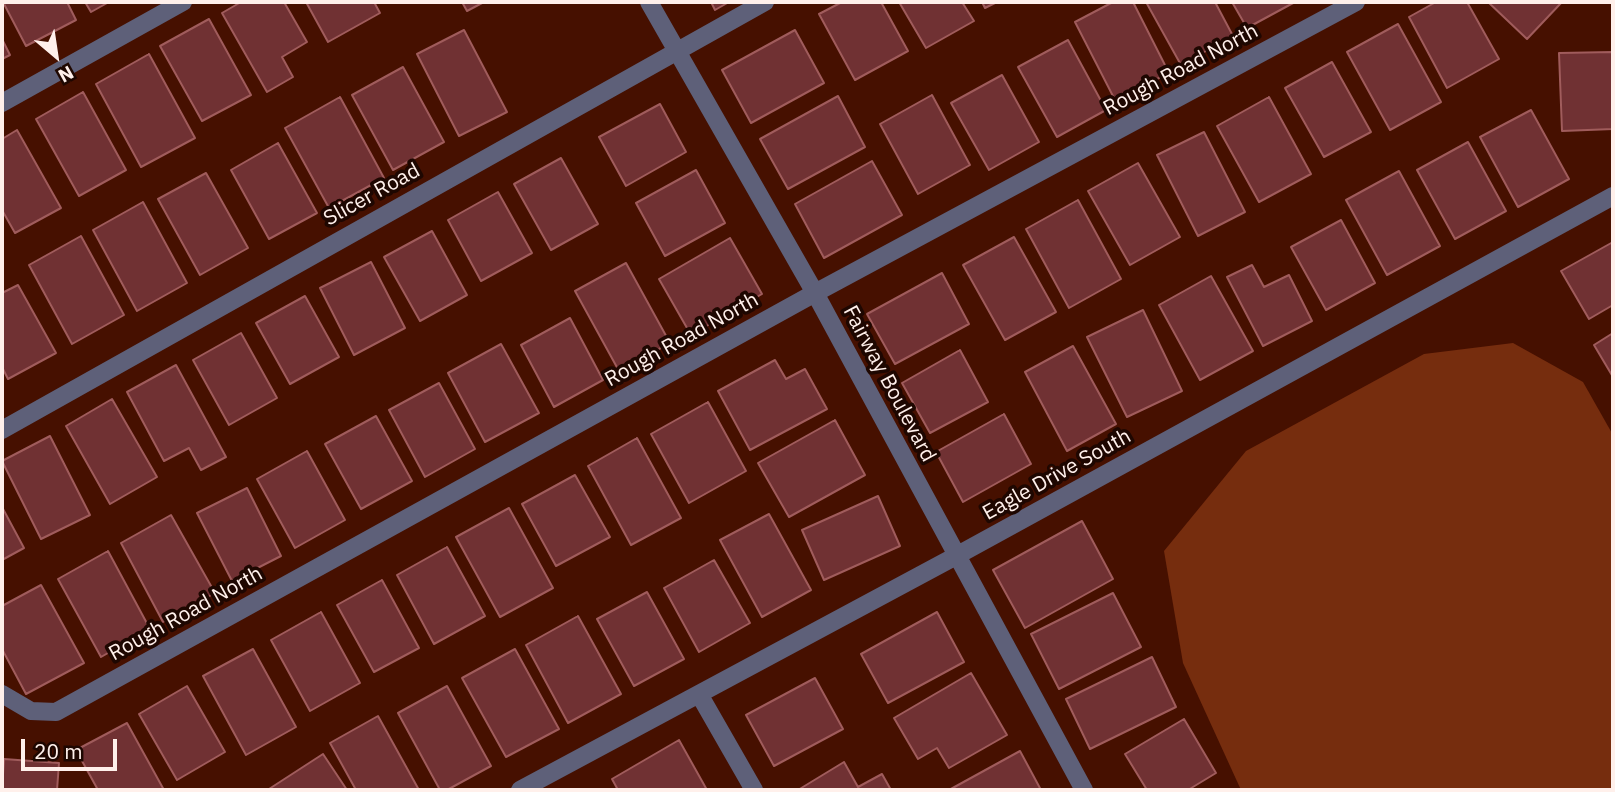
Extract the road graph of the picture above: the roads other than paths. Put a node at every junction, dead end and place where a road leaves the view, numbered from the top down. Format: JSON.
{"nodes":[{"id":1,"x":183,"y":2,"type":"edge"},
{"id":2,"x":649,"y":2,"type":"edge"},
{"id":3,"x":765,"y":2,"type":"edge"},
{"id":4,"x":1356,"y":2,"type":"edge"},
{"id":5,"x":676,"y":51,"type":"junction"},
{"id":6,"x":2,"y":103,"type":"edge"},
{"id":7,"x":1613,"y":196,"type":"edge"},
{"id":8,"x":815,"y":293,"type":"junction"},
{"id":9,"x":2,"y":430,"type":"edge"},
{"id":10,"x":956,"y":556,"type":"junction"},
{"id":11,"x":2,"y":694,"type":"edge"},
{"id":12,"x":699,"y":694,"type":"junction"},
{"id":13,"x":520,"y":790,"type":"edge"},
{"id":14,"x":754,"y":790,"type":"edge"},
{"id":15,"x":1084,"y":790,"type":"edge"}],
"edges":[{"from":1,"to":6,"type":"street"},
{"from":2,"to":5,"type":"street","name":"Fairway Boulevard"},
{"from":3,"to":5,"type":"street","name":"Slicer Road"},
{"from":4,"to":8,"type":"street","name":"Rough Road North"},
{"from":5,"to":8,"type":"street","name":"Fairway Boulevard"},
{"from":5,"to":9,"type":"street","name":"Slicer Road"},
{"from":7,"to":10,"type":"street","name":"Eagle Drive South"},
{"from":8,"to":10,"type":"street","name":"Fairway Boulevard"},
{"from":8,"to":11,"type":"street","name":"Rough Road North"},
{"from":10,"to":12,"type":"street","name":"Eagle Drive South"},
{"from":10,"to":15,"type":"street","name":"Fairway Boulevard"},
{"from":12,"to":13,"type":"street","name":"Eagle Drive South"},
{"from":12,"to":14,"type":"street"}]}
